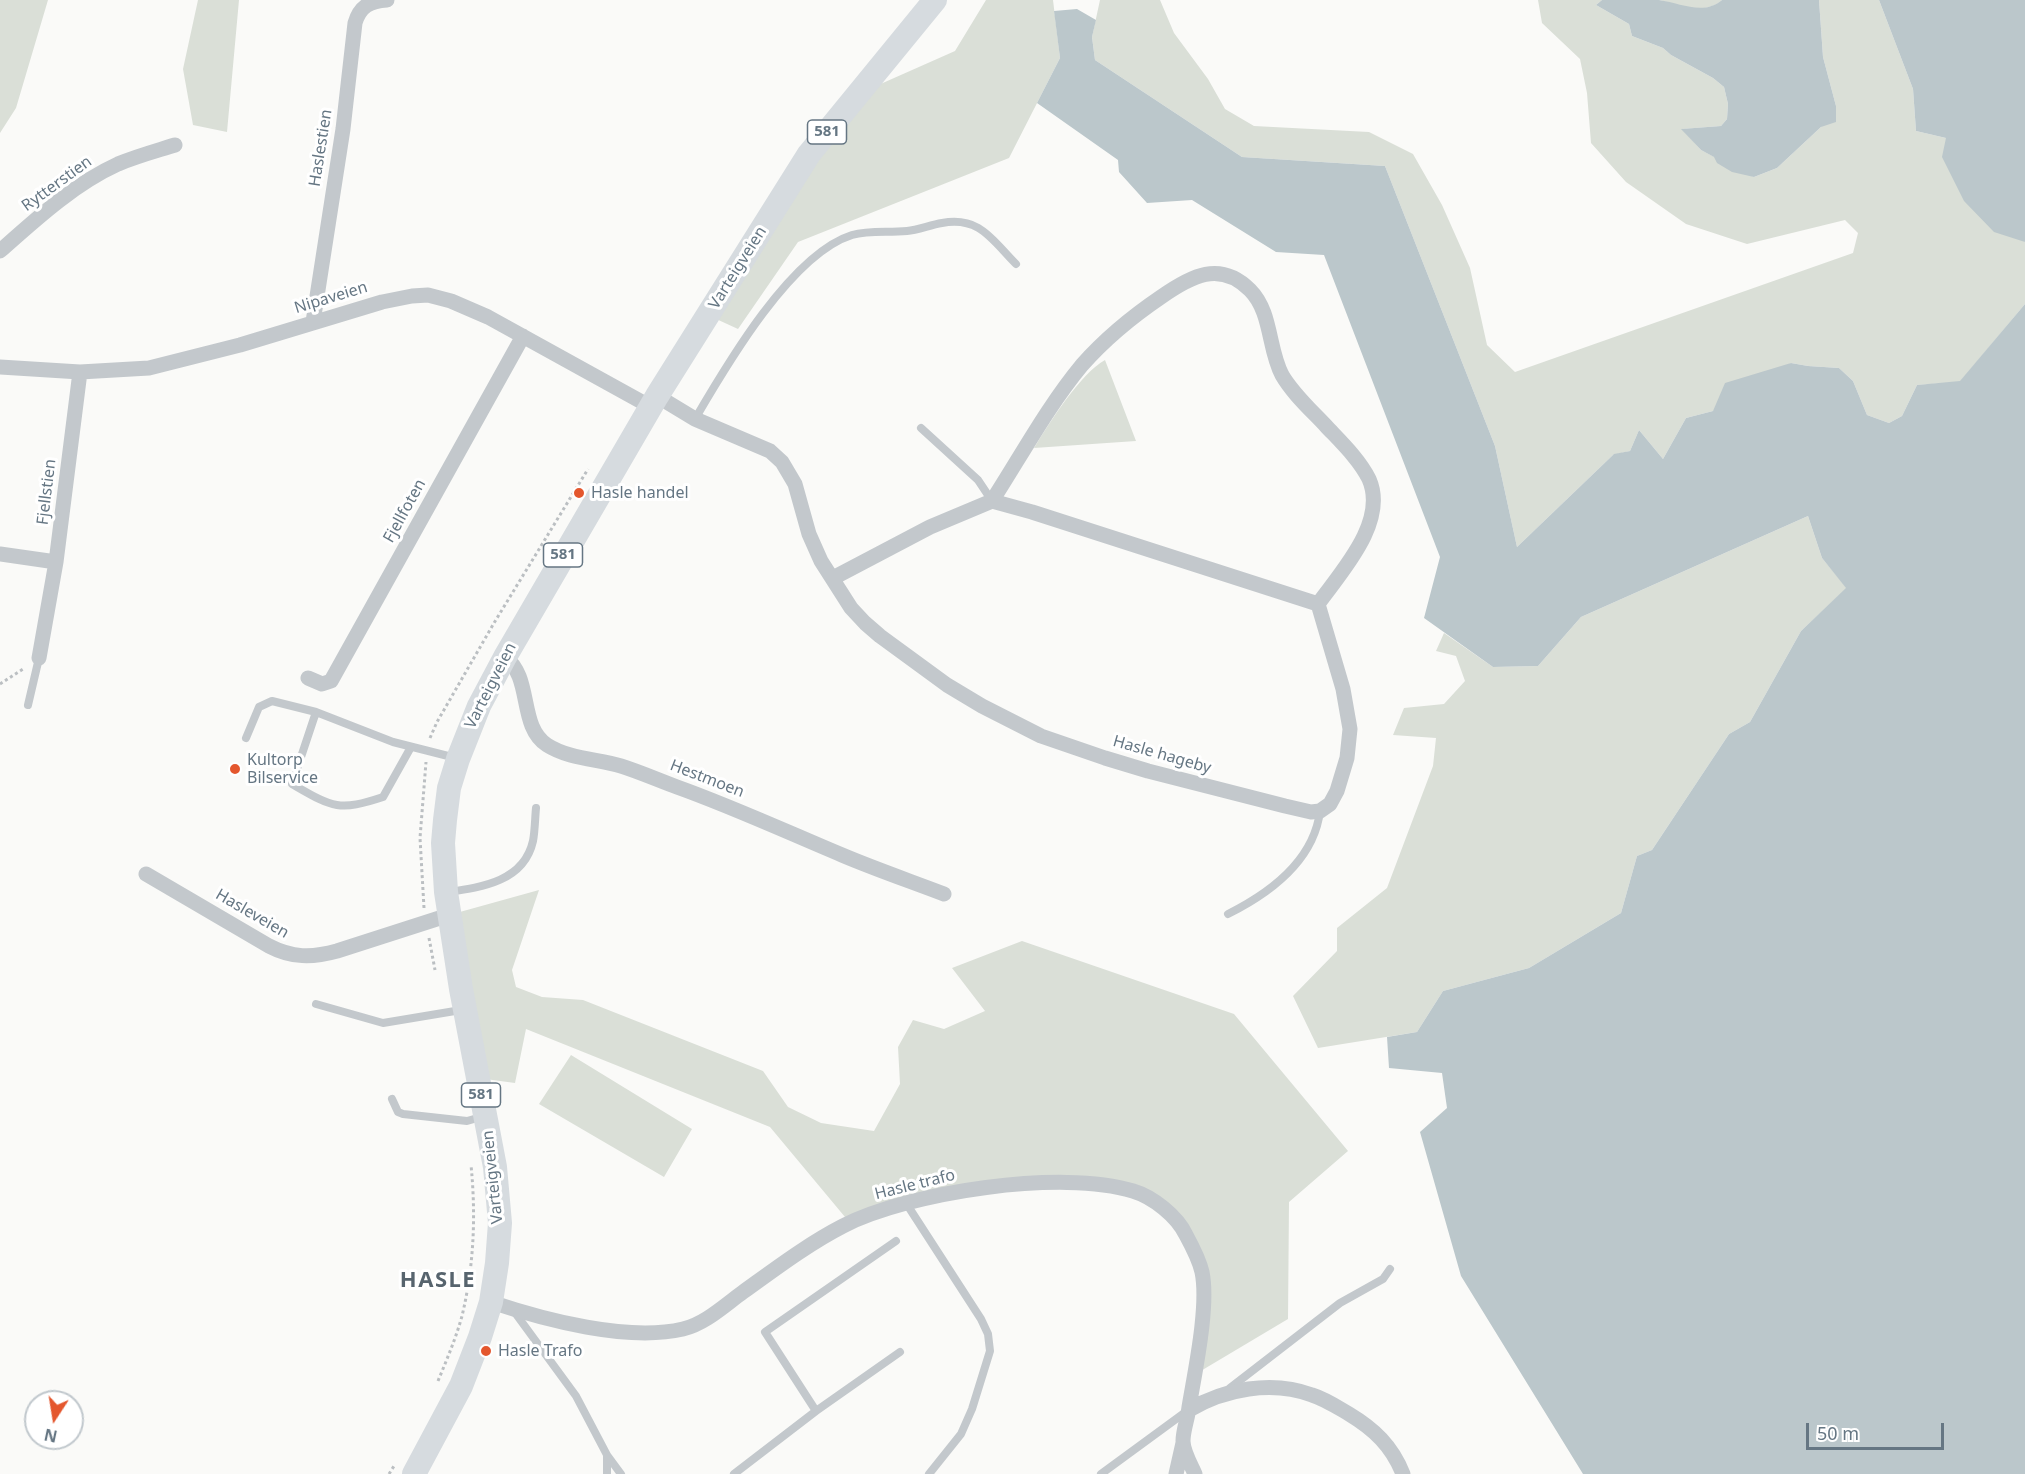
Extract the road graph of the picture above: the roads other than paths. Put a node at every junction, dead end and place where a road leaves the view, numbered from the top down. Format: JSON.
{"nodes":[{"id":1,"x":387,"y":0,"type":"edge"},
{"id":2,"x":934,"y":0,"type":"edge"},
{"id":3,"x":175,"y":145,"type":"dead end"},
{"id":4,"x":0,"y":251,"type":"edge"},
{"id":5,"x":1016,"y":264,"type":"dead end"},
{"id":6,"x":313,"y":322,"type":"junction"},
{"id":7,"x":523,"y":336,"type":"junction"},
{"id":8,"x":0,"y":367,"type":"edge"},
{"id":9,"x":80,"y":372,"type":"junction"},
{"id":10,"x":654,"y":401,"type":"junction"},
{"id":11,"x":695,"y":419,"type":"junction"},
{"id":12,"x":921,"y":428,"type":"dead end"},
{"id":13,"x":992,"y":501,"type":"junction"},
{"id":14,"x":0,"y":554,"type":"edge"},
{"id":15,"x":56,"y":562,"type":"junction"},
{"id":16,"x":833,"y":578,"type":"junction"},
{"id":17,"x":1318,"y":604,"type":"junction"},
{"id":18,"x":505,"y":657,"type":"junction"},
{"id":19,"x":39,"y":658,"type":"joint"},
{"id":20,"x":308,"y":678,"type":"dead end"},
{"id":21,"x":28,"y":705,"type":"dead end"},
{"id":22,"x":316,"y":712,"type":"junction"},
{"id":23,"x":246,"y":738,"type":"dead end"},
{"id":24,"x":411,"y":747,"type":"junction"},
{"id":25,"x":458,"y":759,"type":"junction"},
{"id":26,"x":536,"y":808,"type":"dead end"},
{"id":27,"x":1320,"y":811,"type":"junction"},
{"id":28,"x":146,"y":874,"type":"dead end"},
{"id":29,"x":944,"y":894,"type":"dead end"},
{"id":30,"x":448,"y":904,"type":"junction"},
{"id":31,"x":1228,"y":914,"type":"dead end"},
{"id":32,"x":316,"y":1004,"type":"dead end"},
{"id":33,"x":465,"y":1009,"type":"junction"},
{"id":34,"x":392,"y":1099,"type":"dead end"},
{"id":35,"x":486,"y":1116,"type":"junction"},
{"id":36,"x":906,"y":1203,"type":"junction"},
{"id":37,"x":896,"y":1242,"type":"dead end"},
{"id":38,"x":1390,"y":1269,"type":"dead end"},
{"id":39,"x":502,"y":1305,"type":"junction"},
{"id":40,"x":900,"y":1352,"type":"dead end"},
{"id":41,"x":1224,"y":1393,"type":"junction"},
{"id":42,"x":1189,"y":1410,"type":"junction"},
{"id":43,"x":816,"y":1411,"type":"junction"},
{"id":44,"x":1183,"y":1443,"type":"junction"},
{"id":45,"x":607,"y":1455,"type":"junction"},
{"id":46,"x":414,"y":1474,"type":"edge"},
{"id":47,"x":607,"y":1474,"type":"edge"},
{"id":48,"x":621,"y":1474,"type":"edge"},
{"id":49,"x":735,"y":1474,"type":"edge"},
{"id":50,"x":929,"y":1474,"type":"edge"},
{"id":51,"x":1101,"y":1474,"type":"edge"},
{"id":52,"x":1176,"y":1474,"type":"edge"},
{"id":53,"x":1194,"y":1474,"type":"edge"},
{"id":54,"x":1403,"y":1474,"type":"edge"}],
"edges":[{"from":1,"to":6,"type":"street","name":"Haslestien"},
{"from":2,"to":10,"type":"main road","name":"Varteigveien","number":"581"},
{"from":3,"to":4,"type":"street","name":"Rytterstien"},
{"from":5,"to":11,"type":"lane"},
{"from":6,"to":7,"type":"street","name":"Nipaveien"},
{"from":6,"to":9,"type":"street","name":"Nipaveien"},
{"from":7,"to":10,"type":"street","name":"Nipaveien"},
{"from":7,"to":20,"type":"street","name":"Fjellfoten"},
{"from":8,"to":9,"type":"street","name":"Nipaveien"},
{"from":9,"to":15,"type":"street","name":"Fjellstien"},
{"from":10,"to":11,"type":"street","name":"Hasle hageby"},
{"from":10,"to":18,"type":"main road","name":"Varteigveien","number":"581"},
{"from":11,"to":16,"type":"street","name":"Hasle hageby"},
{"from":12,"to":13,"type":"lane"},
{"from":13,"to":16,"type":"street"},
{"from":13,"to":17,"type":"street"},
{"from":13,"to":17,"type":"street"},
{"from":14,"to":15,"type":"street"},
{"from":15,"to":19,"type":"street","name":"Fjellstien"},
{"from":16,"to":27,"type":"street","name":"Hasle hageby"},
{"from":17,"to":27,"type":"street"},
{"from":18,"to":25,"type":"main road","name":"Varteigveien","number":"581"},
{"from":18,"to":29,"type":"street","name":"Hestmoen"},
{"from":19,"to":21,"type":"lane"},
{"from":22,"to":23,"type":"lane"},
{"from":22,"to":24,"type":"lane"},
{"from":22,"to":24,"type":"lane"},
{"from":24,"to":25,"type":"lane"},
{"from":25,"to":30,"type":"main road","name":"Varteigveien","number":"581"},
{"from":26,"to":30,"type":"lane"},
{"from":27,"to":31,"type":"lane"},
{"from":28,"to":30,"type":"street","name":"Hasleveien"},
{"from":30,"to":33,"type":"main road","name":"Varteigveien","number":"581"},
{"from":32,"to":33,"type":"lane"},
{"from":33,"to":35,"type":"main road","name":"Varteigveien","number":"581"},
{"from":34,"to":35,"type":"lane"},
{"from":35,"to":39,"type":"main road","name":"Varteigveien","number":"581"},
{"from":36,"to":39,"type":"street","name":"Hasle trafo"},
{"from":36,"to":42,"type":"street","name":"Hasle trafo"},
{"from":36,"to":50,"type":"lane"},
{"from":37,"to":43,"type":"lane"},
{"from":38,"to":41,"type":"lane"},
{"from":39,"to":45,"type":"lane"},
{"from":39,"to":46,"type":"main road","name":"Varteigveien","number":"581"},
{"from":40,"to":43,"type":"lane"},
{"from":41,"to":42,"type":"street"},
{"from":41,"to":54,"type":"street"},
{"from":42,"to":44,"type":"street","name":"Hasle trafo"},
{"from":42,"to":51,"type":"lane"},
{"from":43,"to":49,"type":"lane"},
{"from":44,"to":52,"type":"street","name":"Hasle trafo"},
{"from":44,"to":53,"type":"street","name":"Hasle trafo"},
{"from":45,"to":47,"type":"lane"},
{"from":45,"to":48,"type":"lane"}]}
